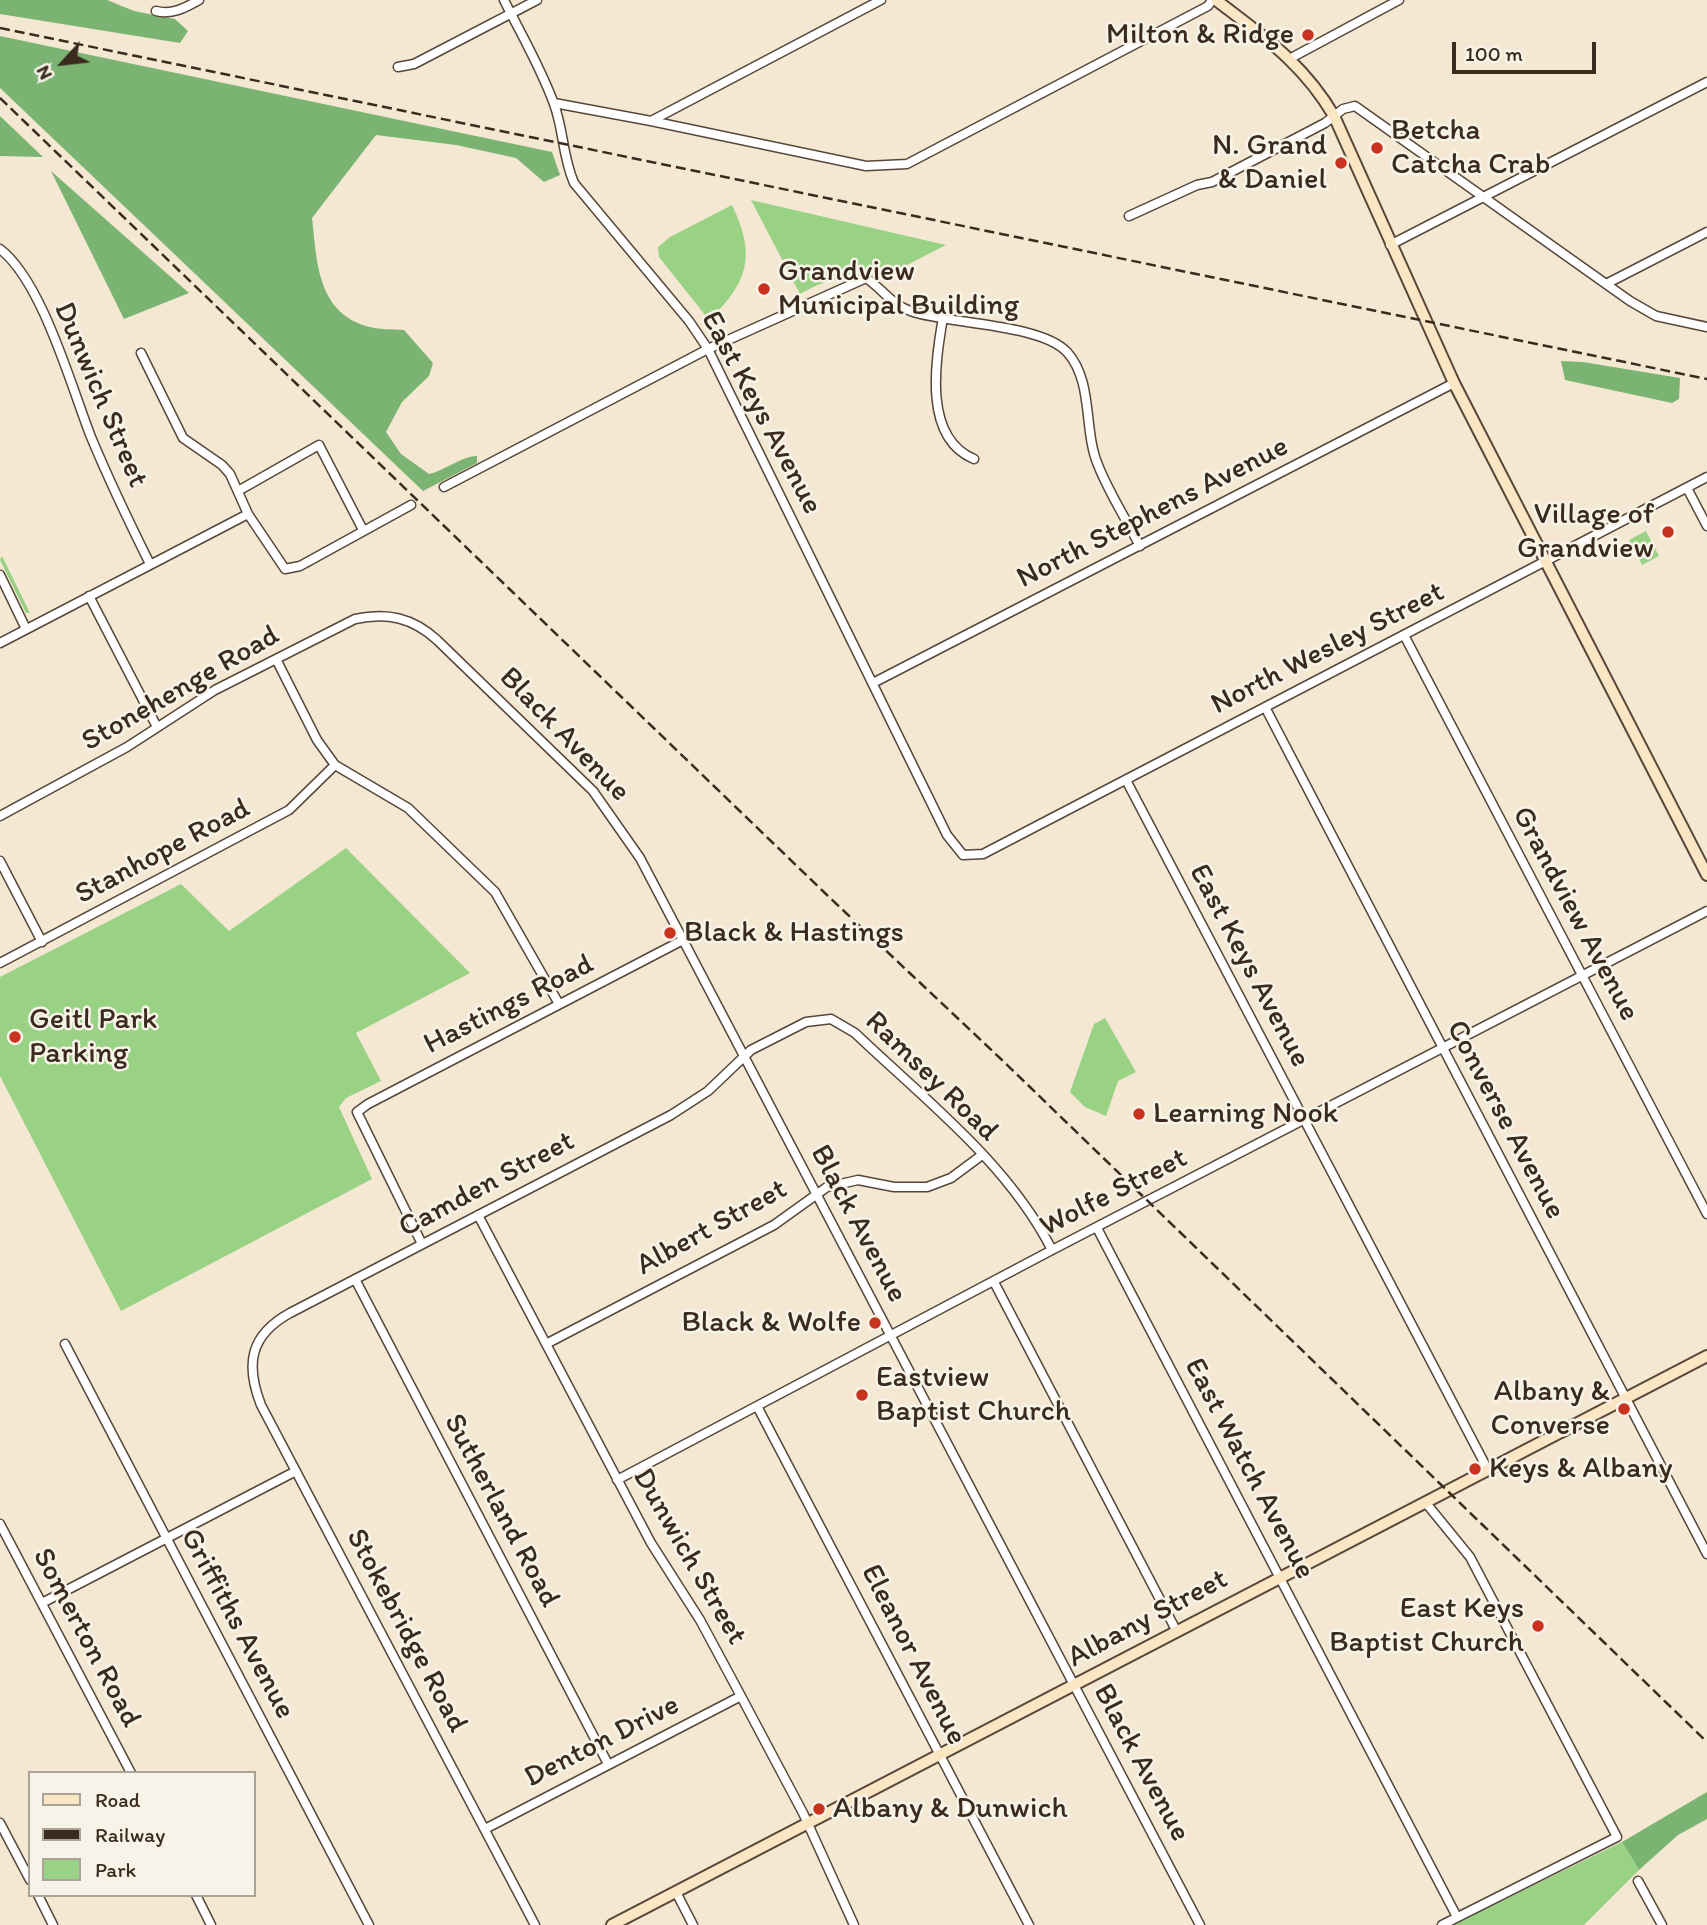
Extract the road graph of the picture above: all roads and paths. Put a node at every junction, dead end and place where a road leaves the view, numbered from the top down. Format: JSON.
{"nodes":[{"id":1,"x":199,"y":0,"type":"edge"},
{"id":2,"x":505,"y":0,"type":"edge"},
{"id":3,"x":537,"y":0,"type":"edge"},
{"id":4,"x":881,"y":0,"type":"edge"},
{"id":5,"x":1214,"y":0,"type":"edge"},
{"id":6,"x":1399,"y":0,"type":"edge"},
{"id":7,"x":156,"y":11,"type":"dead end"},
{"id":8,"x":511,"y":14,"type":"junction"},
{"id":9,"x":1291,"y":58,"type":"junction"},
{"id":10,"x":398,"y":67,"type":"dead end"},
{"id":11,"x":1707,"y":82,"type":"edge"},
{"id":12,"x":554,"y":103,"type":"junction"},
{"id":13,"x":1334,"y":116,"type":"junction"},
{"id":14,"x":650,"y":121,"type":"junction"},
{"id":15,"x":1484,"y":196,"type":"junction"},
{"id":16,"x":1129,"y":216,"type":"dead end"},
{"id":17,"x":1707,"y":232,"type":"edge"},
{"id":18,"x":1390,"y":245,"type":"junction"},
{"id":19,"x":0,"y":249,"type":"edge"},
{"id":20,"x":1606,"y":284,"type":"junction"},
{"id":21,"x":943,"y":317,"type":"junction"},
{"id":22,"x":1707,"y":327,"type":"edge"},
{"id":23,"x":708,"y":349,"type":"junction"},
{"id":24,"x":141,"y":353,"type":"dead end"},
{"id":25,"x":1454,"y":383,"type":"junction"},
{"id":26,"x":974,"y":459,"type":"dead end"},
{"id":27,"x":1707,"y":477,"type":"edge"},
{"id":28,"x":444,"y":487,"type":"dead end"},
{"id":29,"x":1687,"y":488,"type":"junction"},
{"id":30,"x":238,"y":491,"type":"junction"},
{"id":31,"x":411,"y":505,"type":"dead end"},
{"id":32,"x":248,"y":514,"type":"junction"},
{"id":33,"x":1707,"y":526,"type":"edge"},
{"id":34,"x":363,"y":530,"type":"junction"},
{"id":35,"x":1140,"y":546,"type":"junction"},
{"id":36,"x":1544,"y":562,"type":"junction"},
{"id":37,"x":150,"y":564,"type":"junction"},
{"id":38,"x":0,"y":576,"type":"edge"},
{"id":39,"x":89,"y":596,"type":"junction"},
{"id":40,"x":388,"y":615,"type":"joint"},
{"id":41,"x":26,"y":629,"type":"junction"},
{"id":42,"x":1404,"y":635,"type":"junction"},
{"id":43,"x":0,"y":643,"type":"edge"},
{"id":44,"x":276,"y":659,"type":"junction"},
{"id":45,"x":873,"y":683,"type":"junction"},
{"id":46,"x":1265,"y":707,"type":"junction"},
{"id":47,"x":157,"y":727,"type":"junction"},
{"id":48,"x":335,"y":765,"type":"junction"},
{"id":49,"x":1126,"y":780,"type":"junction"},
{"id":50,"x":0,"y":816,"type":"edge"},
{"id":51,"x":969,"y":857,"type":"joint"},
{"id":52,"x":0,"y":861,"type":"edge"},
{"id":53,"x":1707,"y":875,"type":"edge"},
{"id":54,"x":1707,"y":911,"type":"edge"},
{"id":55,"x":683,"y":940,"type":"junction"},
{"id":56,"x":42,"y":942,"type":"junction"},
{"id":57,"x":0,"y":963,"type":"edge"},
{"id":58,"x":1582,"y":976,"type":"junction"},
{"id":59,"x":559,"y":1004,"type":"junction"},
{"id":60,"x":1442,"y":1050,"type":"junction"},
{"id":61,"x":745,"y":1056,"type":"junction"},
{"id":62,"x":1304,"y":1120,"type":"junction"},
{"id":63,"x":982,"y":1155,"type":"junction"},
{"id":64,"x":816,"y":1194,"type":"junction"},
{"id":65,"x":1707,"y":1214,"type":"edge"},
{"id":66,"x":478,"y":1215,"type":"junction"},
{"id":67,"x":1097,"y":1228,"type":"junction"},
{"id":68,"x":422,"y":1244,"type":"junction"},
{"id":69,"x":1052,"y":1250,"type":"junction"},
{"id":70,"x":355,"y":1279,"type":"junction"},
{"id":71,"x":994,"y":1282,"type":"junction"},
{"id":72,"x":891,"y":1336,"type":"junction"},
{"id":73,"x":65,"y":1344,"type":"dead end"},
{"id":74,"x":546,"y":1344,"type":"junction"},
{"id":75,"x":249,"y":1352,"type":"joint"},
{"id":76,"x":1707,"y":1356,"type":"edge"},
{"id":77,"x":1626,"y":1398,"type":"junction"},
{"id":78,"x":757,"y":1406,"type":"junction"},
{"id":79,"x":296,"y":1471,"type":"junction"},
{"id":80,"x":1488,"y":1471,"type":"junction"},
{"id":81,"x":617,"y":1480,"type":"junction"},
{"id":82,"x":1426,"y":1503,"type":"junction"},
{"id":83,"x":0,"y":1524,"type":"edge"},
{"id":84,"x":167,"y":1538,"type":"junction"},
{"id":85,"x":1707,"y":1554,"type":"edge"},
{"id":86,"x":1280,"y":1578,"type":"junction"},
{"id":87,"x":42,"y":1604,"type":"junction"},
{"id":88,"x":1177,"y":1632,"type":"junction"},
{"id":89,"x":1074,"y":1686,"type":"junction"},
{"id":90,"x":741,"y":1696,"type":"junction"},
{"id":91,"x":940,"y":1755,"type":"junction"},
{"id":92,"x":608,"y":1764,"type":"junction"},
{"id":93,"x":130,"y":1771,"type":"edge"},
{"id":94,"x":0,"y":1823,"type":"edge"},
{"id":95,"x":808,"y":1824,"type":"junction"},
{"id":96,"x":485,"y":1829,"type":"junction"},
{"id":97,"x":28,"y":1876,"type":"edge"},
{"id":98,"x":1638,"y":1881,"type":"dead end"},
{"id":99,"x":676,"y":1892,"type":"junction"},
{"id":100,"x":39,"y":1897,"type":"edge"},
{"id":101,"x":197,"y":1897,"type":"edge"},
{"id":102,"x":1457,"y":1917,"type":"junction"},
{"id":103,"x":53,"y":1925,"type":"edge"},
{"id":104,"x":211,"y":1925,"type":"edge"},
{"id":105,"x":369,"y":1925,"type":"edge"},
{"id":106,"x":535,"y":1925,"type":"edge"},
{"id":107,"x":612,"y":1925,"type":"edge"},
{"id":108,"x":693,"y":1925,"type":"edge"},
{"id":109,"x":854,"y":1925,"type":"edge"},
{"id":110,"x":1029,"y":1925,"type":"edge"},
{"id":111,"x":1200,"y":1925,"type":"edge"},
{"id":112,"x":1442,"y":1925,"type":"edge"},
{"id":113,"x":1662,"y":1925,"type":"edge"}],
"edges":[{"from":1,"to":7,"type":"street"},
{"from":2,"to":8,"type":"street","name":"East Keys Avenue"},
{"from":3,"to":8,"type":"street"},
{"from":4,"to":14,"type":"street"},
{"from":5,"to":9,"type":"street"},
{"from":5,"to":14,"type":"street"},
{"from":6,"to":9,"type":"street"},
{"from":8,"to":10,"type":"street"},
{"from":8,"to":12,"type":"street","name":"East Keys Avenue"},
{"from":9,"to":13,"type":"street"},
{"from":11,"to":15,"type":"street"},
{"from":12,"to":14,"type":"street"},
{"from":12,"to":23,"type":"street","name":"East Keys Avenue"},
{"from":13,"to":15,"type":"street"},
{"from":13,"to":16,"type":"street"},
{"from":13,"to":18,"type":"street"},
{"from":15,"to":18,"type":"street"},
{"from":15,"to":20,"type":"street"},
{"from":17,"to":20,"type":"street"},
{"from":18,"to":25,"type":"street"},
{"from":19,"to":37,"type":"street","name":"Dunwich Street"},
{"from":20,"to":22,"type":"street"},
{"from":21,"to":23,"type":"street"},
{"from":21,"to":26,"type":"street"},
{"from":21,"to":35,"type":"street"},
{"from":23,"to":28,"type":"street"},
{"from":23,"to":45,"type":"street","name":"East Keys Avenue"},
{"from":24,"to":30,"type":"street"},
{"from":25,"to":35,"type":"street","name":"North Stephens Avenue"},
{"from":25,"to":36,"type":"street"},
{"from":27,"to":29,"type":"street","name":"North Wesley Street"},
{"from":29,"to":33,"type":"street"},
{"from":29,"to":36,"type":"street","name":"North Wesley Street"},
{"from":30,"to":32,"type":"street"},
{"from":30,"to":34,"type":"street"},
{"from":31,"to":34,"type":"street"},
{"from":32,"to":34,"type":"street"},
{"from":32,"to":37,"type":"street"},
{"from":35,"to":45,"type":"street","name":"North Stephens Avenue"},
{"from":36,"to":42,"type":"street","name":"North Wesley Street"},
{"from":36,"to":53,"type":"street"},
{"from":37,"to":39,"type":"street"},
{"from":38,"to":41,"type":"street"},
{"from":39,"to":41,"type":"street"},
{"from":39,"to":47,"type":"street"},
{"from":40,"to":44,"type":"street","name":"Stonehenge Road"},
{"from":40,"to":55,"type":"street","name":"Black Avenue"},
{"from":41,"to":43,"type":"street"},
{"from":42,"to":46,"type":"street","name":"North Wesley Street"},
{"from":42,"to":58,"type":"street","name":"Grandview Avenue"},
{"from":44,"to":47,"type":"street","name":"Stonehenge Road"},
{"from":44,"to":48,"type":"street"},
{"from":45,"to":51,"type":"street","name":"East Keys Avenue"},
{"from":46,"to":49,"type":"street","name":"North Wesley Street"},
{"from":46,"to":60,"type":"street","name":"Converse Avenue"},
{"from":47,"to":50,"type":"street","name":"Stonehenge Road"},
{"from":48,"to":56,"type":"street","name":"Stanhope Road"},
{"from":48,"to":59,"type":"street"},
{"from":49,"to":51,"type":"street","name":"North Wesley Street"},
{"from":49,"to":62,"type":"street","name":"East Keys Avenue"},
{"from":52,"to":56,"type":"street"},
{"from":54,"to":58,"type":"street","name":"Wolfe Street"},
{"from":55,"to":59,"type":"street","name":"Hastings Road"},
{"from":55,"to":61,"type":"street","name":"Black Avenue"},
{"from":56,"to":57,"type":"street","name":"Stanhope Road"},
{"from":58,"to":60,"type":"street","name":"Wolfe Street"},
{"from":58,"to":65,"type":"street","name":"Grandview Avenue"},
{"from":59,"to":68,"type":"street","name":"Hastings Road"},
{"from":60,"to":62,"type":"street","name":"Wolfe Street"},
{"from":60,"to":77,"type":"street","name":"Converse Avenue"},
{"from":61,"to":63,"type":"street","name":"Ramsey Road"},
{"from":61,"to":64,"type":"street","name":"Black Avenue"},
{"from":61,"to":66,"type":"street","name":"Camden Street"},
{"from":62,"to":67,"type":"street","name":"Wolfe Street"},
{"from":62,"to":80,"type":"street","name":"East Keys Avenue"},
{"from":63,"to":64,"type":"street","name":"Albert Street"},
{"from":63,"to":69,"type":"street","name":"Ramsey Road"},
{"from":64,"to":72,"type":"street","name":"Black Avenue"},
{"from":64,"to":74,"type":"street","name":"Albert Street"},
{"from":66,"to":68,"type":"street","name":"Camden Street"},
{"from":66,"to":74,"type":"street","name":"Dunwich Street"},
{"from":67,"to":69,"type":"street","name":"Wolfe Street"},
{"from":67,"to":86,"type":"street","name":"East Watch Avenue"},
{"from":68,"to":70,"type":"street","name":"Camden Street"},
{"from":69,"to":71,"type":"street","name":"Wolfe Street"},
{"from":70,"to":75,"type":"street","name":"Camden Street"},
{"from":70,"to":92,"type":"street","name":"Sutherland Road"},
{"from":71,"to":72,"type":"street","name":"Wolfe Street"},
{"from":71,"to":88,"type":"street"},
{"from":72,"to":78,"type":"street","name":"Wolfe Street"},
{"from":72,"to":89,"type":"street","name":"Black Avenue"},
{"from":73,"to":84,"type":"street","name":"Griffiths Avenue"},
{"from":74,"to":81,"type":"street","name":"Dunwich Street"},
{"from":75,"to":79,"type":"street","name":"Stokebridge Road"},
{"from":76,"to":77,"type":"street","name":"Albany Street"},
{"from":77,"to":80,"type":"street","name":"Albany Street"},
{"from":77,"to":85,"type":"street","name":"Converse Avenue"},
{"from":78,"to":81,"type":"street","name":"Wolfe Street"},
{"from":78,"to":91,"type":"street","name":"Eleanor Avenue"},
{"from":79,"to":84,"type":"street"},
{"from":79,"to":96,"type":"street","name":"Stokebridge Road"},
{"from":80,"to":82,"type":"street","name":"Albany Street"},
{"from":81,"to":90,"type":"street","name":"Dunwich Street"},
{"from":82,"to":86,"type":"street","name":"Albany Street"},
{"from":82,"to":102,"type":"street"},
{"from":83,"to":87,"type":"street","name":"Somerton Road"},
{"from":84,"to":87,"type":"street"},
{"from":84,"to":105,"type":"street","name":"Griffiths Avenue"},
{"from":86,"to":88,"type":"street","name":"Albany Street"},
{"from":86,"to":102,"type":"street","name":"East Watch Avenue"},
{"from":87,"to":93,"type":"street","name":"Somerton Road"},
{"from":88,"to":89,"type":"street","name":"Albany Street"},
{"from":89,"to":91,"type":"street","name":"Albany Street"},
{"from":89,"to":111,"type":"street","name":"Black Avenue"},
{"from":90,"to":92,"type":"street","name":"Denton Drive"},
{"from":90,"to":95,"type":"street","name":"Dunwich Street"},
{"from":91,"to":95,"type":"street","name":"Albany Street"},
{"from":91,"to":110,"type":"street","name":"Eleanor Avenue"},
{"from":92,"to":96,"type":"street","name":"Denton Drive"},
{"from":94,"to":97,"type":"street"},
{"from":95,"to":99,"type":"street","name":"Albany Street"},
{"from":95,"to":109,"type":"street","name":"Dunwich Street"},
{"from":96,"to":106,"type":"street","name":"Stokebridge Road"},
{"from":98,"to":113,"type":"street"},
{"from":99,"to":107,"type":"street","name":"Albany Street"},
{"from":99,"to":108,"type":"street"},
{"from":100,"to":103,"type":"street"},
{"from":101,"to":104,"type":"street"},
{"from":102,"to":112,"type":"street"}]}
